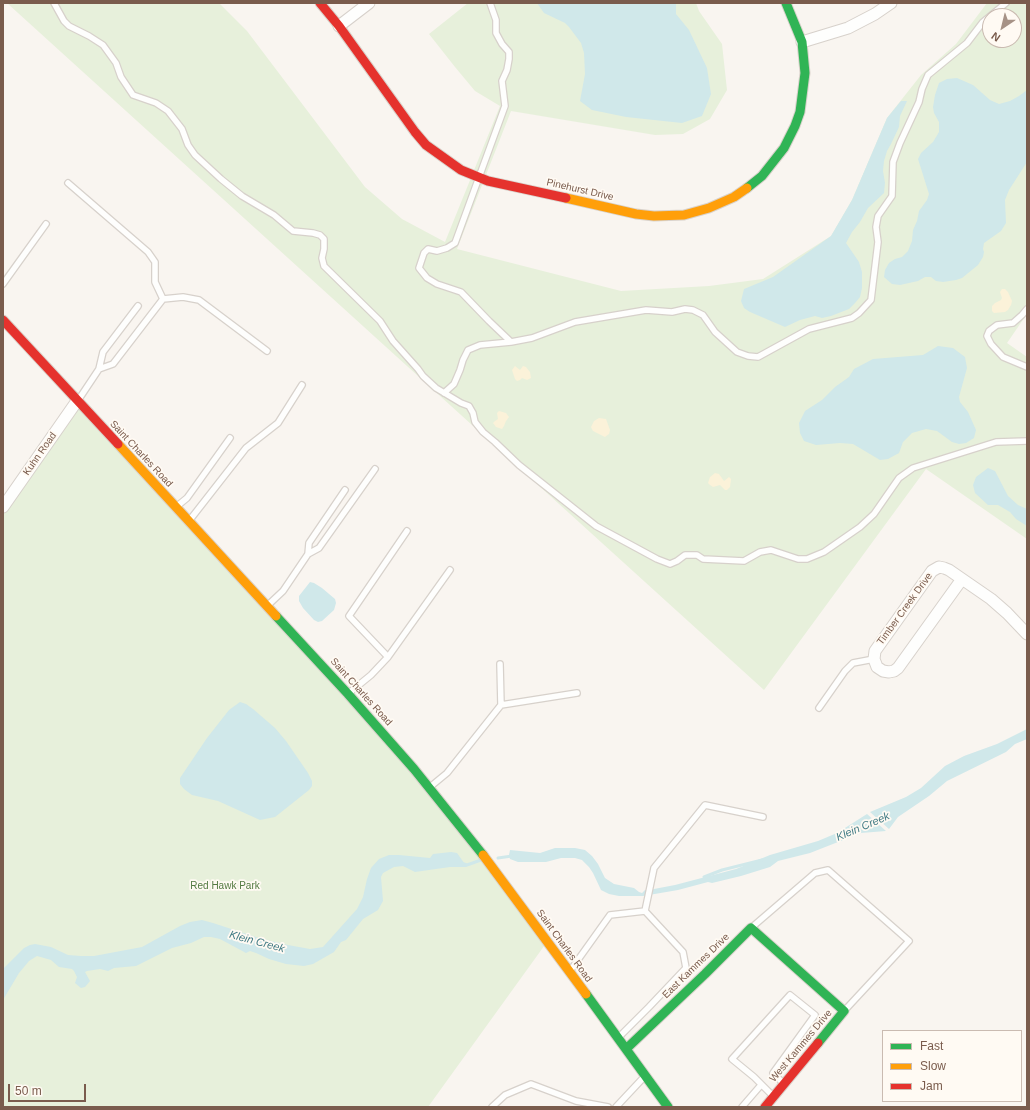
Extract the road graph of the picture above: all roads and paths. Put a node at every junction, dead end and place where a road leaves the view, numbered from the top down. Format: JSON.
{"nodes":[{"id":1,"x":54,"y":3,"type":"edge"},
{"id":2,"x":320,"y":3,"type":"edge"},
{"id":3,"x":369,"y":3,"type":"edge"},
{"id":4,"x":490,"y":3,"type":"edge"},
{"id":5,"x":786,"y":3,"type":"edge"},
{"id":6,"x":891,"y":3,"type":"edge"},
{"id":7,"x":1006,"y":3,"type":"edge"},
{"id":8,"x":339,"y":26,"type":"junction"},
{"id":9,"x":802,"y":42,"type":"junction"},
{"id":10,"x":479,"y":178,"type":"junction"},
{"id":11,"x":68,"y":183,"type":"dead end"},
{"id":12,"x":46,"y":224,"type":"dead end"},
{"id":13,"x":3,"y":284,"type":"edge"},
{"id":14,"x":162,"y":299,"type":"junction"},
{"id":15,"x":138,"y":306,"type":"dead end"},
{"id":16,"x":1027,"y":309,"type":"edge"},
{"id":17,"x":3,"y":320,"type":"edge"},
{"id":18,"x":511,"y":342,"type":"junction"},
{"id":19,"x":267,"y":351,"type":"dead end"},
{"id":20,"x":1027,"y":367,"type":"edge"},
{"id":21,"x":99,"y":369,"type":"junction"},
{"id":22,"x":302,"y":385,"type":"dead end"},
{"id":23,"x":444,"y":393,"type":"junction"},
{"id":24,"x":77,"y":401,"type":"junction"},
{"id":25,"x":230,"y":438,"type":"dead end"},
{"id":26,"x":1027,"y":441,"type":"edge"},
{"id":27,"x":375,"y":469,"type":"dead end"},
{"id":28,"x":345,"y":490,"type":"dead end"},
{"id":29,"x":3,"y":507,"type":"edge"},
{"id":30,"x":176,"y":507,"type":"junction"},
{"id":31,"x":188,"y":521,"type":"junction"},
{"id":32,"x":407,"y":531,"type":"dead end"},
{"id":33,"x":308,"y":554,"type":"junction"},
{"id":34,"x":450,"y":570,"type":"dead end"},
{"id":35,"x":962,"y":579,"type":"junction"},
{"id":36,"x":266,"y":606,"type":"junction"},
{"id":37,"x":1027,"y":634,"type":"edge"},
{"id":38,"x":388,"y":657,"type":"junction"},
{"id":39,"x":874,"y":659,"type":"junction"},
{"id":40,"x":500,"y":664,"type":"dead end"},
{"id":41,"x":577,"y":693,"type":"dead end"},
{"id":42,"x":348,"y":694,"type":"junction"},
{"id":43,"x":501,"y":705,"type":"junction"},
{"id":44,"x":819,"y":708,"type":"dead end"},
{"id":45,"x":430,"y":787,"type":"junction"},
{"id":46,"x":763,"y":817,"type":"dead end"},
{"id":47,"x":645,"y":911,"type":"junction"},
{"id":48,"x":751,"y":928,"type":"junction"},
{"id":49,"x":569,"y":972,"type":"junction"},
{"id":50,"x":844,"y":1011,"type":"junction"},
{"id":51,"x":617,"y":1039,"type":"junction"},
{"id":52,"x":626,"y":1049,"type":"junction"},
{"id":53,"x":645,"y":1076,"type":"junction"},
{"id":54,"x":784,"y":1084,"type":"junction"},
{"id":55,"x":761,"y":1085,"type":"junction"},
{"id":56,"x":774,"y":1096,"type":"junction"},
{"id":57,"x":492,"y":1107,"type":"edge"},
{"id":58,"x":608,"y":1107,"type":"edge"},
{"id":59,"x":616,"y":1107,"type":"edge"},
{"id":60,"x":668,"y":1107,"type":"edge"},
{"id":61,"x":742,"y":1107,"type":"edge"},
{"id":62,"x":765,"y":1107,"type":"edge"}],
"edges":[{"from":1,"to":23,"type":"lane"},
{"from":2,"to":8,"type":"street","name":"Pinehurst Drive"},
{"from":3,"to":8,"type":"street"},
{"from":4,"to":10,"type":"lane"},
{"from":5,"to":9,"type":"street","name":"Pinehurst Drive"},
{"from":6,"to":9,"type":"street"},
{"from":7,"to":18,"type":"lane"},
{"from":8,"to":10,"type":"street","name":"Pinehurst Drive"},
{"from":9,"to":10,"type":"street","name":"Pinehurst Drive"},
{"from":10,"to":18,"type":"lane"},
{"from":11,"to":14,"type":"lane"},
{"from":12,"to":13,"type":"lane"},
{"from":14,"to":19,"type":"lane"},
{"from":14,"to":21,"type":"lane"},
{"from":15,"to":21,"type":"lane"},
{"from":16,"to":20,"type":"lane"},
{"from":17,"to":24,"type":"street","name":"Saint Charles Road"},
{"from":18,"to":23,"type":"lane"},
{"from":21,"to":24,"type":"lane"},
{"from":22,"to":31,"type":"lane"},
{"from":23,"to":26,"type":"lane"},
{"from":24,"to":29,"type":"street","name":"Kuhn Road"},
{"from":24,"to":30,"type":"street","name":"Saint Charles Road"},
{"from":25,"to":30,"type":"lane"},
{"from":27,"to":33,"type":"lane"},
{"from":28,"to":33,"type":"lane"},
{"from":30,"to":31,"type":"street","name":"Saint Charles Road"},
{"from":31,"to":36,"type":"street","name":"Saint Charles Road"},
{"from":32,"to":38,"type":"lane"},
{"from":33,"to":36,"type":"lane"},
{"from":34,"to":38,"type":"lane"},
{"from":35,"to":37,"type":"street","name":"Timber Creek Drive"},
{"from":35,"to":39,"type":"street","name":"Timber Creek Drive"},
{"from":35,"to":39,"type":"street"},
{"from":36,"to":42,"type":"street","name":"Saint Charles Road"},
{"from":38,"to":42,"type":"lane"},
{"from":39,"to":44,"type":"lane"},
{"from":40,"to":43,"type":"lane"},
{"from":41,"to":43,"type":"lane"},
{"from":42,"to":45,"type":"street","name":"Saint Charles Road"},
{"from":43,"to":45,"type":"lane"},
{"from":45,"to":49,"type":"street","name":"Saint Charles Road"},
{"from":46,"to":47,"type":"lane"},
{"from":47,"to":49,"type":"lane"},
{"from":47,"to":51,"type":"lane"},
{"from":48,"to":50,"type":"street","name":"West Kammes Drive"},
{"from":48,"to":50,"type":"lane"},
{"from":48,"to":52,"type":"street","name":"East Kammes Drive"},
{"from":49,"to":51,"type":"street","name":"Saint Charles Road"},
{"from":50,"to":54,"type":"street","name":"West Kammes Drive"},
{"from":51,"to":52,"type":"street","name":"Saint Charles Road"},
{"from":52,"to":53,"type":"street","name":"Saint Charles Road"},
{"from":53,"to":59,"type":"lane"},
{"from":53,"to":60,"type":"street","name":"Saint Charles Road"},
{"from":54,"to":55,"type":"lane"},
{"from":54,"to":56,"type":"street","name":"West Kammes Drive"},
{"from":55,"to":56,"type":"lane"},
{"from":55,"to":61,"type":"lane"},
{"from":56,"to":62,"type":"street","name":"West Kammes Drive"},
{"from":57,"to":58,"type":"lane"}]}
